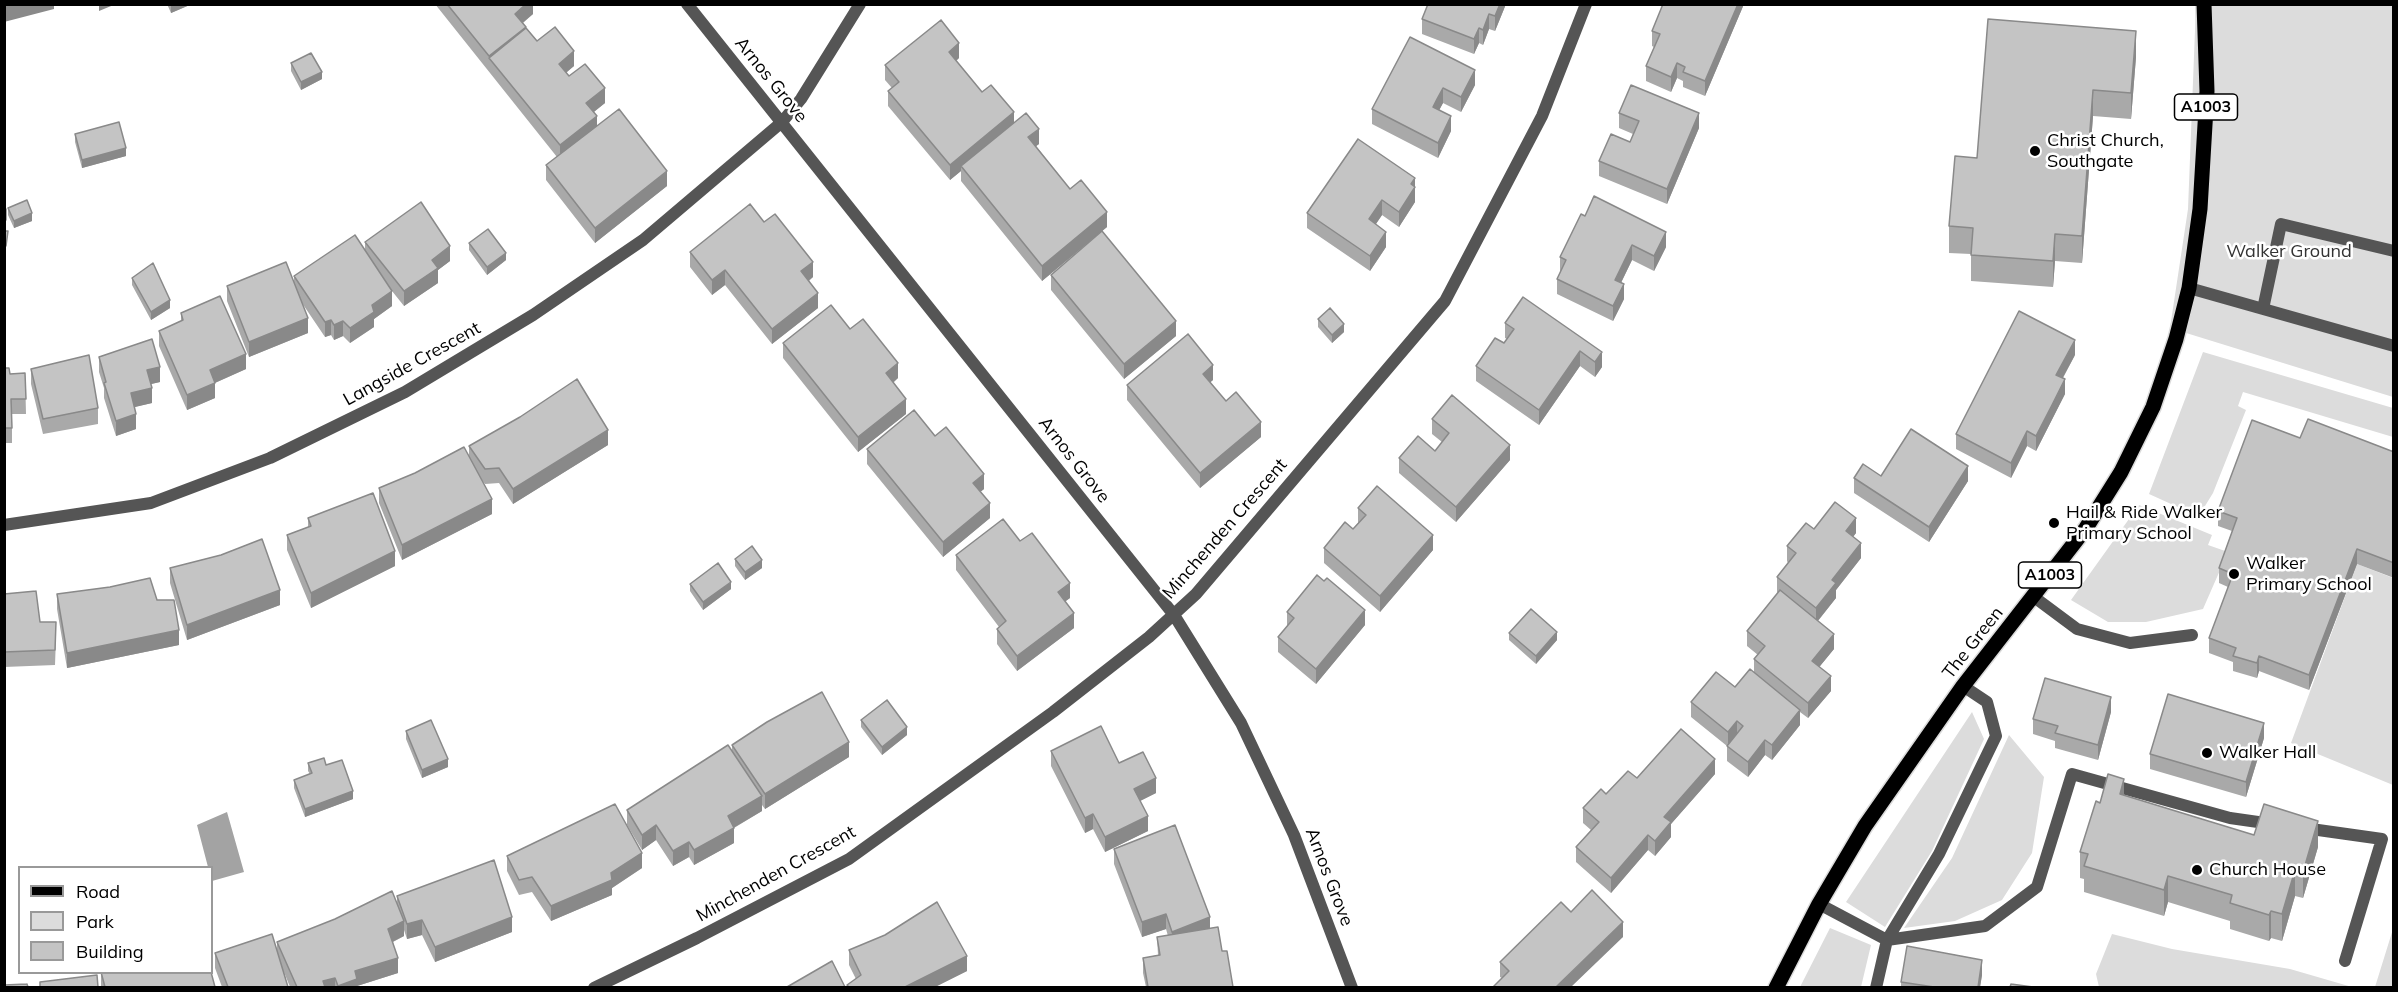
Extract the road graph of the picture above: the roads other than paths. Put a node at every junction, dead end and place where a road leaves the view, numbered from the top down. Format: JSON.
{"nodes":[{"id":1,"x":687,"y":4,"type":"edge"},
{"id":2,"x":860,"y":4,"type":"edge"},
{"id":3,"x":1586,"y":4,"type":"edge"},
{"id":4,"x":2204,"y":4,"type":"edge"},
{"id":5,"x":782,"y":122,"type":"junction"},
{"id":6,"x":2394,"y":251,"type":"edge"},
{"id":7,"x":2189,"y":288,"type":"junction"},
{"id":8,"x":2263,"y":309,"type":"junction"},
{"id":9,"x":2394,"y":346,"type":"edge"},
{"id":10,"x":4,"y":525,"type":"edge"},
{"id":11,"x":2034,"y":597,"type":"junction"},
{"id":12,"x":1173,"y":615,"type":"junction"},
{"id":13,"x":2192,"y":635,"type":"dead end"},
{"id":14,"x":1963,"y":686,"type":"junction"},
{"id":15,"x":1819,"y":904,"type":"junction"},
{"id":16,"x":1887,"y":940,"type":"junction"},
{"id":17,"x":2345,"y":961,"type":"dead end"},
{"id":18,"x":594,"y":987,"type":"edge"},
{"id":19,"x":1352,"y":987,"type":"edge"},
{"id":20,"x":1776,"y":987,"type":"edge"},
{"id":21,"x":1876,"y":987,"type":"edge"}],
"edges":[{"from":1,"to":5,"type":"street","name":"Arnos Grove"},
{"from":2,"to":5,"type":"street","name":"Langside Crescent"},
{"from":3,"to":12,"type":"street","name":"Minchenden Crescent"},
{"from":4,"to":7,"type":"main road","name":"The Green","number":"A1003"},
{"from":5,"to":10,"type":"street","name":"Langside Crescent"},
{"from":5,"to":12,"type":"street","name":"Arnos Grove"},
{"from":6,"to":8,"type":"street"},
{"from":7,"to":8,"type":"street"},
{"from":7,"to":11,"type":"main road","name":"The Green","number":"A1003"},
{"from":8,"to":9,"type":"street"},
{"from":11,"to":13,"type":"street"},
{"from":11,"to":14,"type":"main road","name":"The Green","number":"A1003"},
{"from":12,"to":18,"type":"street","name":"Minchenden Crescent"},
{"from":12,"to":19,"type":"street","name":"Arnos Grove"},
{"from":14,"to":15,"type":"main road","name":"The Green","number":"A1003"},
{"from":14,"to":16,"type":"street"},
{"from":15,"to":16,"type":"street"},
{"from":15,"to":20,"type":"main road","name":"The Green","number":"A1003"},
{"from":16,"to":17,"type":"street"},
{"from":16,"to":21,"type":"street"}]}
